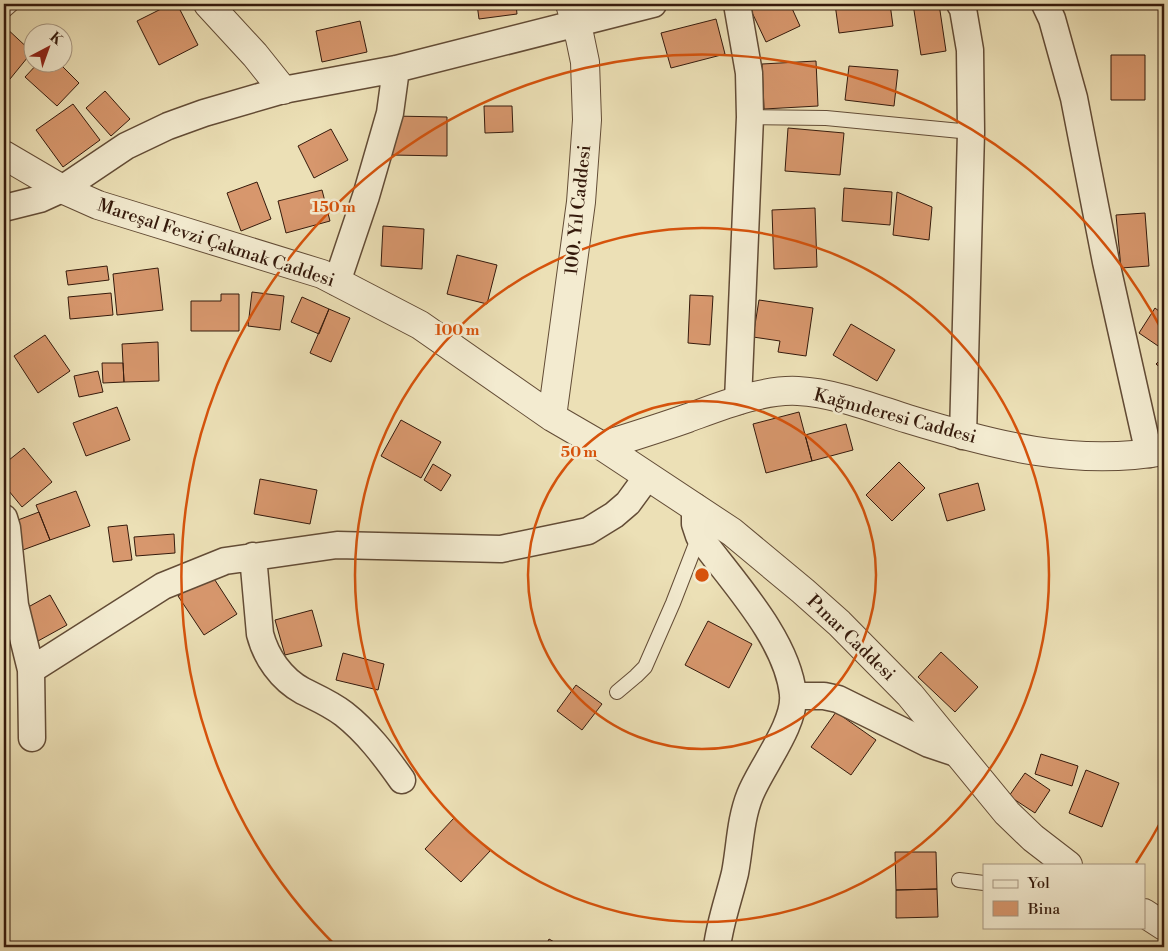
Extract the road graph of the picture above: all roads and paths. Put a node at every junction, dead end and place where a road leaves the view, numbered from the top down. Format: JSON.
{"nodes":[{"id":1,"x":12,"y":4,"type":"edge"},
{"id":2,"x":208,"y":4,"type":"edge"},
{"id":3,"x":653,"y":4,"type":"edge"},
{"id":4,"x":738,"y":4,"type":"edge"},
{"id":5,"x":960,"y":4,"type":"edge"},
{"id":6,"x":1045,"y":4,"type":"edge"},
{"id":7,"x":4,"y":11,"type":"edge"},
{"id":8,"x":573,"y":14,"type":"edge"},
{"id":9,"x":396,"y":69,"type":"junction"},
{"id":10,"x":283,"y":90,"type":"junction"},
{"id":11,"x":750,"y":117,"type":"junction"},
{"id":12,"x":971,"y":132,"type":"junction"},
{"id":13,"x":4,"y":155,"type":"edge"},
{"id":14,"x":62,"y":189,"type":"junction"},
{"id":15,"x":4,"y":208,"type":"edge"},
{"id":16,"x":337,"y":282,"type":"junction"},
{"id":17,"x":738,"y":401,"type":"junction"},
{"id":18,"x":552,"y":416,"type":"junction"},
{"id":19,"x":963,"y":436,"type":"junction"},
{"id":20,"x":602,"y":446,"type":"junction"},
{"id":21,"x":1157,"y":452,"type":"edge"},
{"id":22,"x":647,"y":477,"type":"junction"},
{"id":23,"x":695,"y":506,"type":"junction"},
{"id":24,"x":4,"y":518,"type":"edge"},
{"id":25,"x":698,"y":536,"type":"junction"},
{"id":26,"x":253,"y":556,"type":"junction"},
{"id":27,"x":31,"y":670,"type":"junction"},
{"id":28,"x":617,"y":692,"type":"dead end"},
{"id":29,"x":793,"y":696,"type":"junction"},
{"id":30,"x":32,"y":738,"type":"dead end"},
{"id":31,"x":959,"y":754,"type":"junction"},
{"id":32,"x":402,"y":780,"type":"dead end"},
{"id":33,"x":1067,"y":864,"type":"edge"},
{"id":34,"x":958,"y":880,"type":"dead end"},
{"id":35,"x":983,"y":883,"type":"edge"},
{"id":36,"x":1146,"y":914,"type":"edge"},
{"id":37,"x":1164,"y":926,"type":"edge"},
{"id":38,"x":717,"y":947,"type":"edge"}],
"edges":[{"from":1,"to":7,"type":"lane"},
{"from":2,"to":10,"type":"street"},
{"from":3,"to":8,"type":"street"},
{"from":4,"to":11,"type":"street"},
{"from":5,"to":12,"type":"street"},
{"from":6,"to":21,"type":"street"},
{"from":8,"to":9,"type":"street"},
{"from":8,"to":18,"type":"street","name":"100. Yıl Caddesi"},
{"from":9,"to":10,"type":"street"},
{"from":9,"to":16,"type":"street"},
{"from":10,"to":14,"type":"street"},
{"from":11,"to":12,"type":"lane"},
{"from":11,"to":17,"type":"street"},
{"from":12,"to":19,"type":"street"},
{"from":13,"to":14,"type":"street","name":"Mareşal Fevzi Çakmak Caddesi"},
{"from":14,"to":15,"type":"street"},
{"from":14,"to":16,"type":"street","name":"Mareşal Fevzi Çakmak Caddesi"},
{"from":16,"to":18,"type":"street","name":"Mareşal Fevzi Çakmak Caddesi"},
{"from":17,"to":19,"type":"street","name":"Kağnıderesi Caddesi"},
{"from":17,"to":20,"type":"street","name":"Kağnıderesi Caddesi"},
{"from":18,"to":20,"type":"street","name":"Mareşal Fevzi Çakmak Caddesi"},
{"from":19,"to":21,"type":"street","name":"Kağnıderesi Caddesi"},
{"from":20,"to":22,"type":"street","name":"Pınar Caddesi"},
{"from":22,"to":23,"type":"street","name":"Pınar Caddesi"},
{"from":22,"to":26,"type":"street"},
{"from":23,"to":25,"type":"street"},
{"from":23,"to":31,"type":"street","name":"Pınar Caddesi"},
{"from":24,"to":27,"type":"street"},
{"from":25,"to":28,"type":"lane"},
{"from":25,"to":29,"type":"street"},
{"from":26,"to":27,"type":"street"},
{"from":26,"to":32,"type":"street"},
{"from":27,"to":30,"type":"street"},
{"from":29,"to":31,"type":"street"},
{"from":29,"to":38,"type":"street"},
{"from":31,"to":33,"type":"street","name":"Pınar Caddesi"},
{"from":34,"to":35,"type":"lane"},
{"from":36,"to":37,"type":"street"}]}
